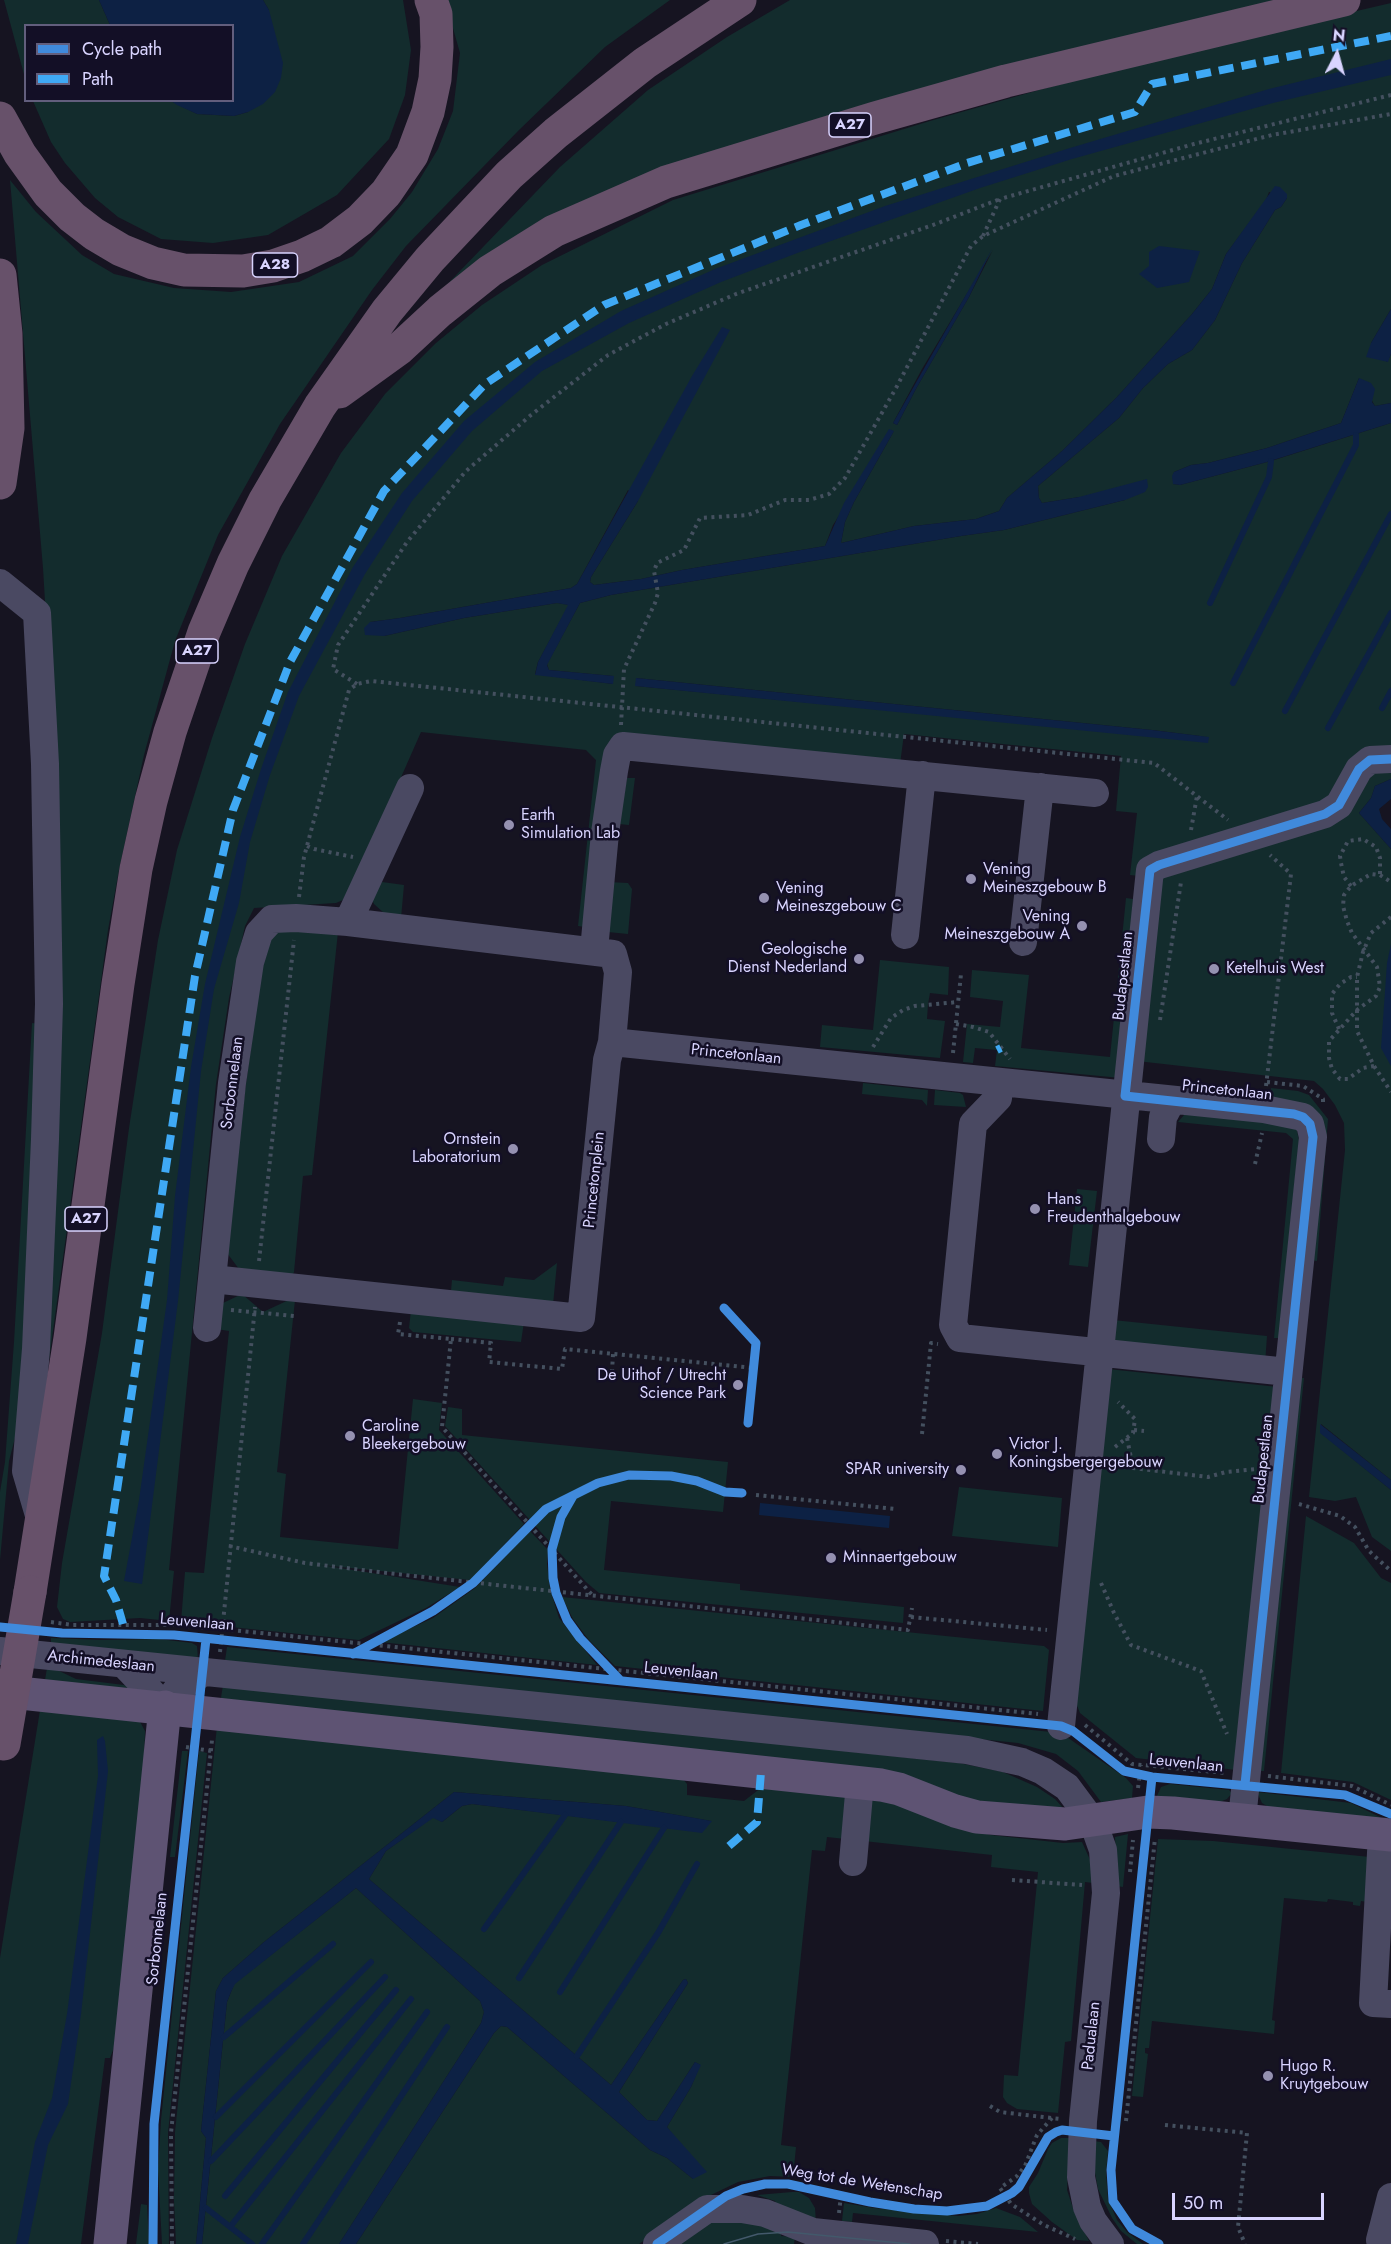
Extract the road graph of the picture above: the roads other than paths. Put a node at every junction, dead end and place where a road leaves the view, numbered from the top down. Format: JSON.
{"nodes":[{"id":1,"x":431,"y":0,"type":"edge"},
{"id":2,"x":740,"y":0,"type":"edge"},
{"id":3,"x":1344,"y":0,"type":"edge"},
{"id":4,"x":0,"y":118,"type":"edge"},
{"id":5,"x":0,"y":275,"type":"edge"},
{"id":6,"x":320,"y":406,"type":"junction"},
{"id":7,"x":0,"y":483,"type":"edge"},
{"id":8,"x":0,"y":583,"type":"edge"},
{"id":9,"x":1391,"y":759,"type":"edge"},
{"id":10,"x":922,"y":775,"type":"junction"},
{"id":11,"x":1040,"y":787,"type":"junction"},
{"id":12,"x":410,"y":788,"type":"dead end"},
{"id":13,"x":1095,"y":793,"type":"dead end"},
{"id":14,"x":348,"y":922,"type":"junction"},
{"id":15,"x":905,"y":935,"type":"dead end"},
{"id":16,"x":1023,"y":942,"type":"dead end"},
{"id":17,"x":594,"y":950,"type":"junction"},
{"id":18,"x":612,"y":1042,"type":"junction"},
{"id":19,"x":999,"y":1083,"type":"junction"},
{"id":20,"x":1125,"y":1096,"type":"junction"},
{"id":21,"x":1312,"y":1137,"type":"joint"},
{"id":22,"x":212,"y":1279,"type":"junction"},
{"id":23,"x":214,"y":1318,"type":"road end"},
{"id":24,"x":1100,"y":1354,"type":"junction"},
{"id":25,"x":1288,"y":1372,"type":"junction"},
{"id":26,"x":41,"y":1522,"type":"junction"},
{"id":27,"x":0,"y":1651,"type":"edge"},
{"id":28,"x":124,"y":1664,"type":"junction"},
{"id":29,"x":211,"y":1672,"type":"junction"},
{"id":30,"x":0,"y":1691,"type":"edge"},
{"id":31,"x":165,"y":1707,"type":"junction"},
{"id":32,"x":1061,"y":1721,"type":"road end"},
{"id":33,"x":2,"y":1755,"type":"edge"},
{"id":34,"x":860,"y":1783,"type":"junction"},
{"id":35,"x":1242,"y":1819,"type":"junction"},
{"id":36,"x":1093,"y":1822,"type":"junction"},
{"id":37,"x":1389,"y":1822,"type":"edge"},
{"id":38,"x":853,"y":1862,"type":"dead end"},
{"id":39,"x":1384,"y":1903,"type":"edge"},
{"id":40,"x":1391,"y":2004,"type":"edge"},
{"id":41,"x":1391,"y":2196,"type":"edge"},
{"id":42,"x":790,"y":2225,"type":"junction"},
{"id":43,"x":1380,"y":2240,"type":"dead end"},
{"id":44,"x":111,"y":2244,"type":"edge"},
{"id":45,"x":657,"y":2244,"type":"edge"},
{"id":46,"x":818,"y":2244,"type":"edge"},
{"id":47,"x":925,"y":2244,"type":"edge"},
{"id":48,"x":1110,"y":2244,"type":"edge"}],
"edges":[{"from":1,"to":4,"type":"highway","number":"A28"},
{"from":2,"to":6,"type":"highway"},
{"from":3,"to":6,"type":"highway","number":"A27"},
{"from":5,"to":7,"type":"highway"},
{"from":6,"to":26,"type":"highway","number":"A27"},
{"from":8,"to":26,"type":"street","number":"A27"},
{"from":9,"to":20,"type":"street","name":"Budapestlaan"},
{"from":10,"to":11,"type":"street"},
{"from":10,"to":15,"type":"street"},
{"from":10,"to":17,"type":"street"},
{"from":11,"to":13,"type":"street"},
{"from":11,"to":16,"type":"street"},
{"from":12,"to":14,"type":"street"},
{"from":14,"to":17,"type":"street"},
{"from":14,"to":22,"type":"street","name":"Sorbonnelaan"},
{"from":17,"to":18,"type":"street"},
{"from":18,"to":19,"type":"street","name":"Princetonlaan"},
{"from":18,"to":22,"type":"street","name":"Princetonplein"},
{"from":19,"to":20,"type":"street","name":"Princetonlaan"},
{"from":19,"to":24,"type":"street"},
{"from":20,"to":21,"type":"street","name":"Princetonlaan"},
{"from":20,"to":24,"type":"street","name":"Budapestlaan"},
{"from":21,"to":25,"type":"street","name":"Budapestlaan"},
{"from":22,"to":23,"type":"street","name":"Sorbonnelaan"},
{"from":24,"to":25,"type":"street"},
{"from":24,"to":32,"type":"street","name":"Budapestlaan"},
{"from":25,"to":35,"type":"street","name":"Budapestlaan"},
{"from":26,"to":33,"type":"highway","number":"A27","bridge":true},
{"from":27,"to":28,"type":"street","name":"Archimedeslaan"},
{"from":28,"to":29,"type":"street","name":"Archimedeslaan"},
{"from":28,"to":31,"type":"street"},
{"from":29,"to":31,"type":"street"},
{"from":29,"to":36,"type":"street"},
{"from":30,"to":31,"type":"main road"},
{"from":31,"to":34,"type":"main road"},
{"from":31,"to":44,"type":"main road","name":"Sorbonnelaan"},
{"from":34,"to":36,"type":"main road"},
{"from":34,"to":38,"type":"street"},
{"from":35,"to":36,"type":"main road"},
{"from":35,"to":37,"type":"main road"},
{"from":36,"to":48,"type":"street","name":"Padualaan"},
{"from":37,"to":39,"type":"street"},
{"from":39,"to":40,"type":"street"},
{"from":41,"to":43,"type":"street"},
{"from":42,"to":45,"type":"street"},
{"from":42,"to":46,"type":"street"},
{"from":42,"to":47,"type":"street"}]}
